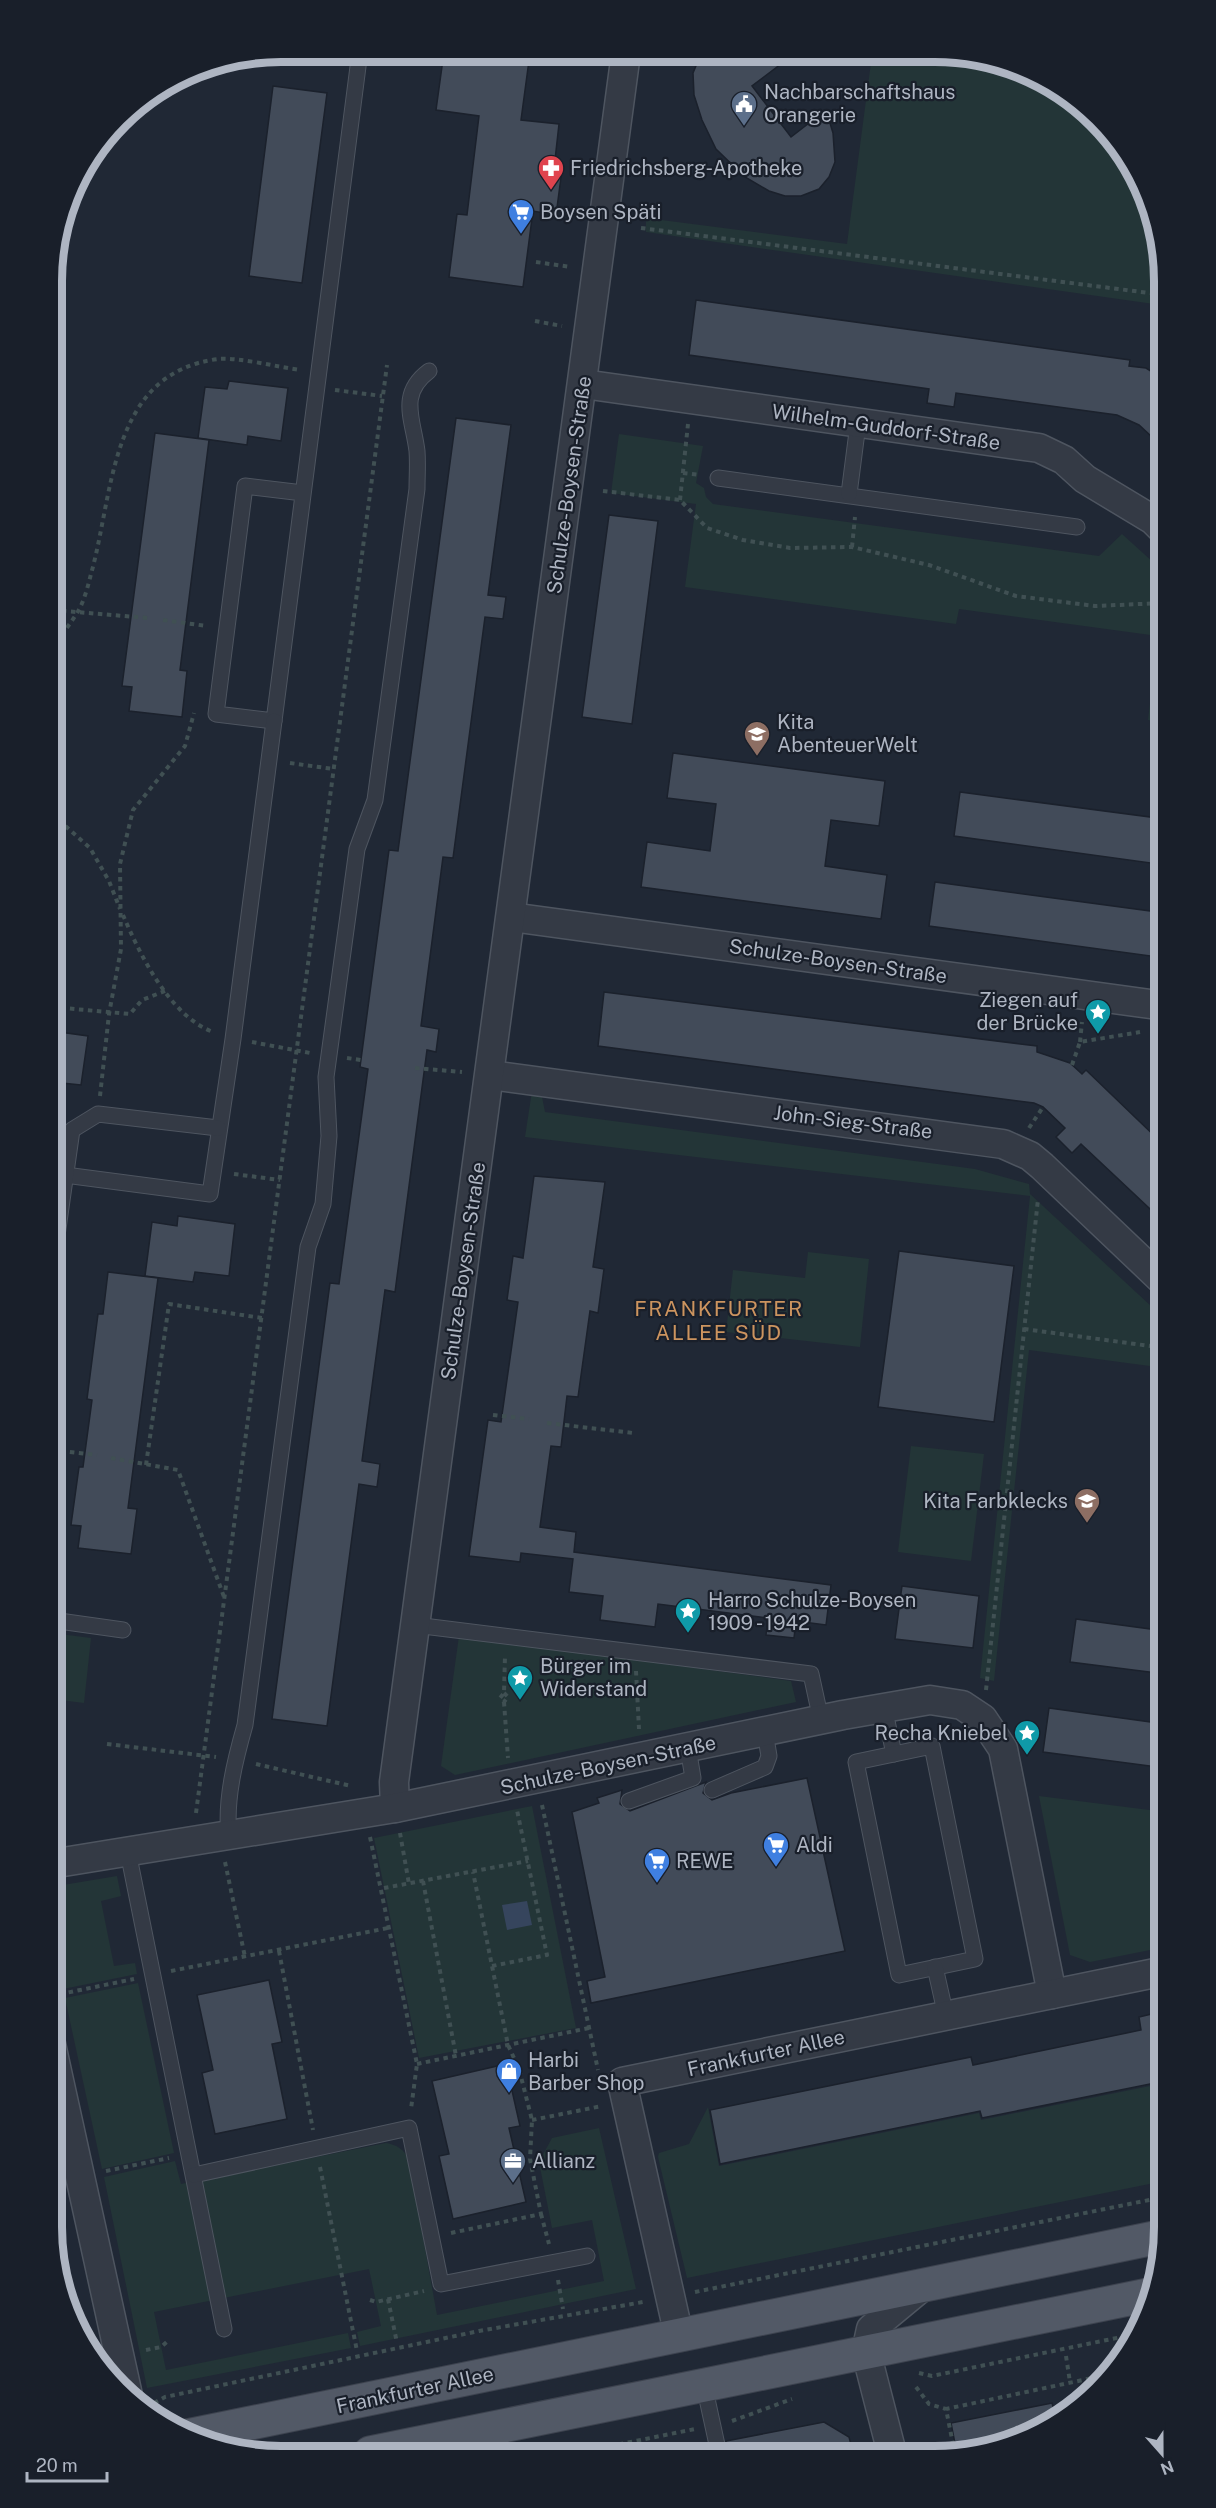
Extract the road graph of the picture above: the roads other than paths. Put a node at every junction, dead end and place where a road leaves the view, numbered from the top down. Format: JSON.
{"nodes":[{"id":1,"x":359,"y":62,"type":"edge"},
{"id":2,"x":625,"y":62,"type":"edge"},
{"id":3,"x":429,"y":371,"type":"dead end"},
{"id":4,"x":583,"y":384,"type":"junction"},
{"id":5,"x":858,"y":424,"type":"junction"},
{"id":6,"x":718,"y":478,"type":"dead end"},
{"id":7,"x":303,"y":493,"type":"junction"},
{"id":8,"x":849,"y":494,"type":"junction"},
{"id":9,"x":1154,"y":521,"type":"edge"},
{"id":10,"x":1077,"y":527,"type":"dead end"},
{"id":11,"x":274,"y":721,"type":"junction"},
{"id":12,"x":511,"y":917,"type":"junction"},
{"id":13,"x":1154,"y":1004,"type":"edge"},
{"id":14,"x":489,"y":1075,"type":"junction"},
{"id":15,"x":218,"y":1128,"type":"junction"},
{"id":16,"x":65,"y":1175,"type":"junction"},
{"id":17,"x":62,"y":1197,"type":"edge"},
{"id":18,"x":1154,"y":1273,"type":"edge"},
{"id":19,"x":62,"y":1621,"type":"edge"},
{"id":20,"x":415,"y":1625,"type":"junction"},
{"id":21,"x":123,"y":1630,"type":"dead end"},
{"id":22,"x":884,"y":1707,"type":"junction"},
{"id":23,"x":821,"y":1720,"type":"junction"},
{"id":24,"x":765,"y":1732,"type":"junction"},
{"id":25,"x":688,"y":1748,"type":"junction"},
{"id":26,"x":894,"y":1754,"type":"junction"},
{"id":27,"x":712,"y":1790,"type":"dead end"},
{"id":28,"x":630,"y":1801,"type":"dead end"},
{"id":29,"x":397,"y":1819,"type":"junction"},
{"id":30,"x":217,"y":1838,"type":"junction"},
{"id":31,"x":128,"y":1852,"type":"junction"},
{"id":32,"x":62,"y":1862,"type":"edge"},
{"id":33,"x":935,"y":1967,"type":"junction"},
{"id":34,"x":1154,"y":1973,"type":"edge"},
{"id":35,"x":1052,"y":1994,"type":"junction"},
{"id":36,"x":946,"y":2016,"type":"junction"},
{"id":37,"x":62,"y":2094,"type":"edge"},
{"id":38,"x":194,"y":2175,"type":"junction"},
{"id":39,"x":1154,"y":2238,"type":"edge"},
{"id":40,"x":587,"y":2256,"type":"dead end"},
{"id":41,"x":923,"y":2286,"type":"junction"},
{"id":42,"x":1144,"y":2296,"type":"edge"},
{"id":43,"x":224,"y":2329,"type":"dead end"},
{"id":44,"x":679,"y":2336,"type":"junction"},
{"id":45,"x":866,"y":2352,"type":"junction"},
{"id":46,"x":704,"y":2385,"type":"junction"},
{"id":47,"x":135,"y":2391,"type":"edge"},
{"id":48,"x":203,"y":2433,"type":"edge"},
{"id":49,"x":408,"y":2446,"type":"edge"},
{"id":50,"x":716,"y":2446,"type":"edge"},
{"id":51,"x":890,"y":2446,"type":"edge"}],
"edges":[{"from":1,"to":7,"type":"lane"},
{"from":2,"to":4,"type":"street","name":"Schulze-Boysen-Straße"},
{"from":3,"to":30,"type":"lane"},
{"from":4,"to":5,"type":"street","name":"Wilhelm-Guddorf-Straße"},
{"from":4,"to":12,"type":"street","name":"Schulze-Boysen-Straße"},
{"from":5,"to":8,"type":"lane"},
{"from":5,"to":9,"type":"street","name":"Wilhelm-Guddorf-Straße"},
{"from":6,"to":8,"type":"lane"},
{"from":7,"to":11,"type":"lane"},
{"from":7,"to":11,"type":"lane"},
{"from":8,"to":10,"type":"lane"},
{"from":11,"to":15,"type":"lane"},
{"from":12,"to":13,"type":"street","name":"Schulze-Boysen-Straße"},
{"from":12,"to":14,"type":"street","name":"Schulze-Boysen-Straße"},
{"from":14,"to":18,"type":"street","name":"John-Sieg-Straße"},
{"from":14,"to":20,"type":"street","name":"Schulze-Boysen-Straße"},
{"from":15,"to":16,"type":"lane"},
{"from":15,"to":16,"type":"lane"},
{"from":16,"to":17,"type":"lane"},
{"from":19,"to":21,"type":"lane"},
{"from":20,"to":23,"type":"lane"},
{"from":20,"to":29,"type":"street","name":"Schulze-Boysen-Straße"},
{"from":22,"to":23,"type":"street","name":"Schulze-Boysen-Straße"},
{"from":22,"to":26,"type":"lane"},
{"from":22,"to":35,"type":"street","name":"Schulze-Boysen-Straße"},
{"from":23,"to":24,"type":"street","name":"Schulze-Boysen-Straße"},
{"from":24,"to":25,"type":"street","name":"Schulze-Boysen-Straße"},
{"from":24,"to":27,"type":"lane"},
{"from":25,"to":28,"type":"lane"},
{"from":25,"to":29,"type":"street","name":"Schulze-Boysen-Straße"},
{"from":26,"to":33,"type":"lane"},
{"from":26,"to":33,"type":"lane"},
{"from":29,"to":30,"type":"street","name":"Schulze-Boysen-Straße"},
{"from":30,"to":31,"type":"street","name":"Schulze-Boysen-Straße"},
{"from":31,"to":32,"type":"street","name":"Schulze-Boysen-Straße"},
{"from":31,"to":38,"type":"lane"},
{"from":33,"to":36,"type":"lane"},
{"from":34,"to":35,"type":"street","name":"Frankfurter Allee"},
{"from":35,"to":36,"type":"street","name":"Frankfurter Allee"},
{"from":36,"to":44,"type":"street","name":"Frankfurter Allee"},
{"from":37,"to":47,"type":"street"},
{"from":38,"to":40,"type":"lane"},
{"from":38,"to":43,"type":"lane"},
{"from":39,"to":41,"type":"main road","name":"Frankfurter Allee"},
{"from":41,"to":44,"type":"main road","name":"Frankfurter Allee"},
{"from":41,"to":45,"type":"street"},
{"from":42,"to":45,"type":"main road"},
{"from":44,"to":48,"type":"main road","name":"Frankfurter Allee"},
{"from":45,"to":46,"type":"main road"},
{"from":45,"to":51,"type":"street"},
{"from":46,"to":49,"type":"main road"},
{"from":46,"to":50,"type":"lane"}]}
